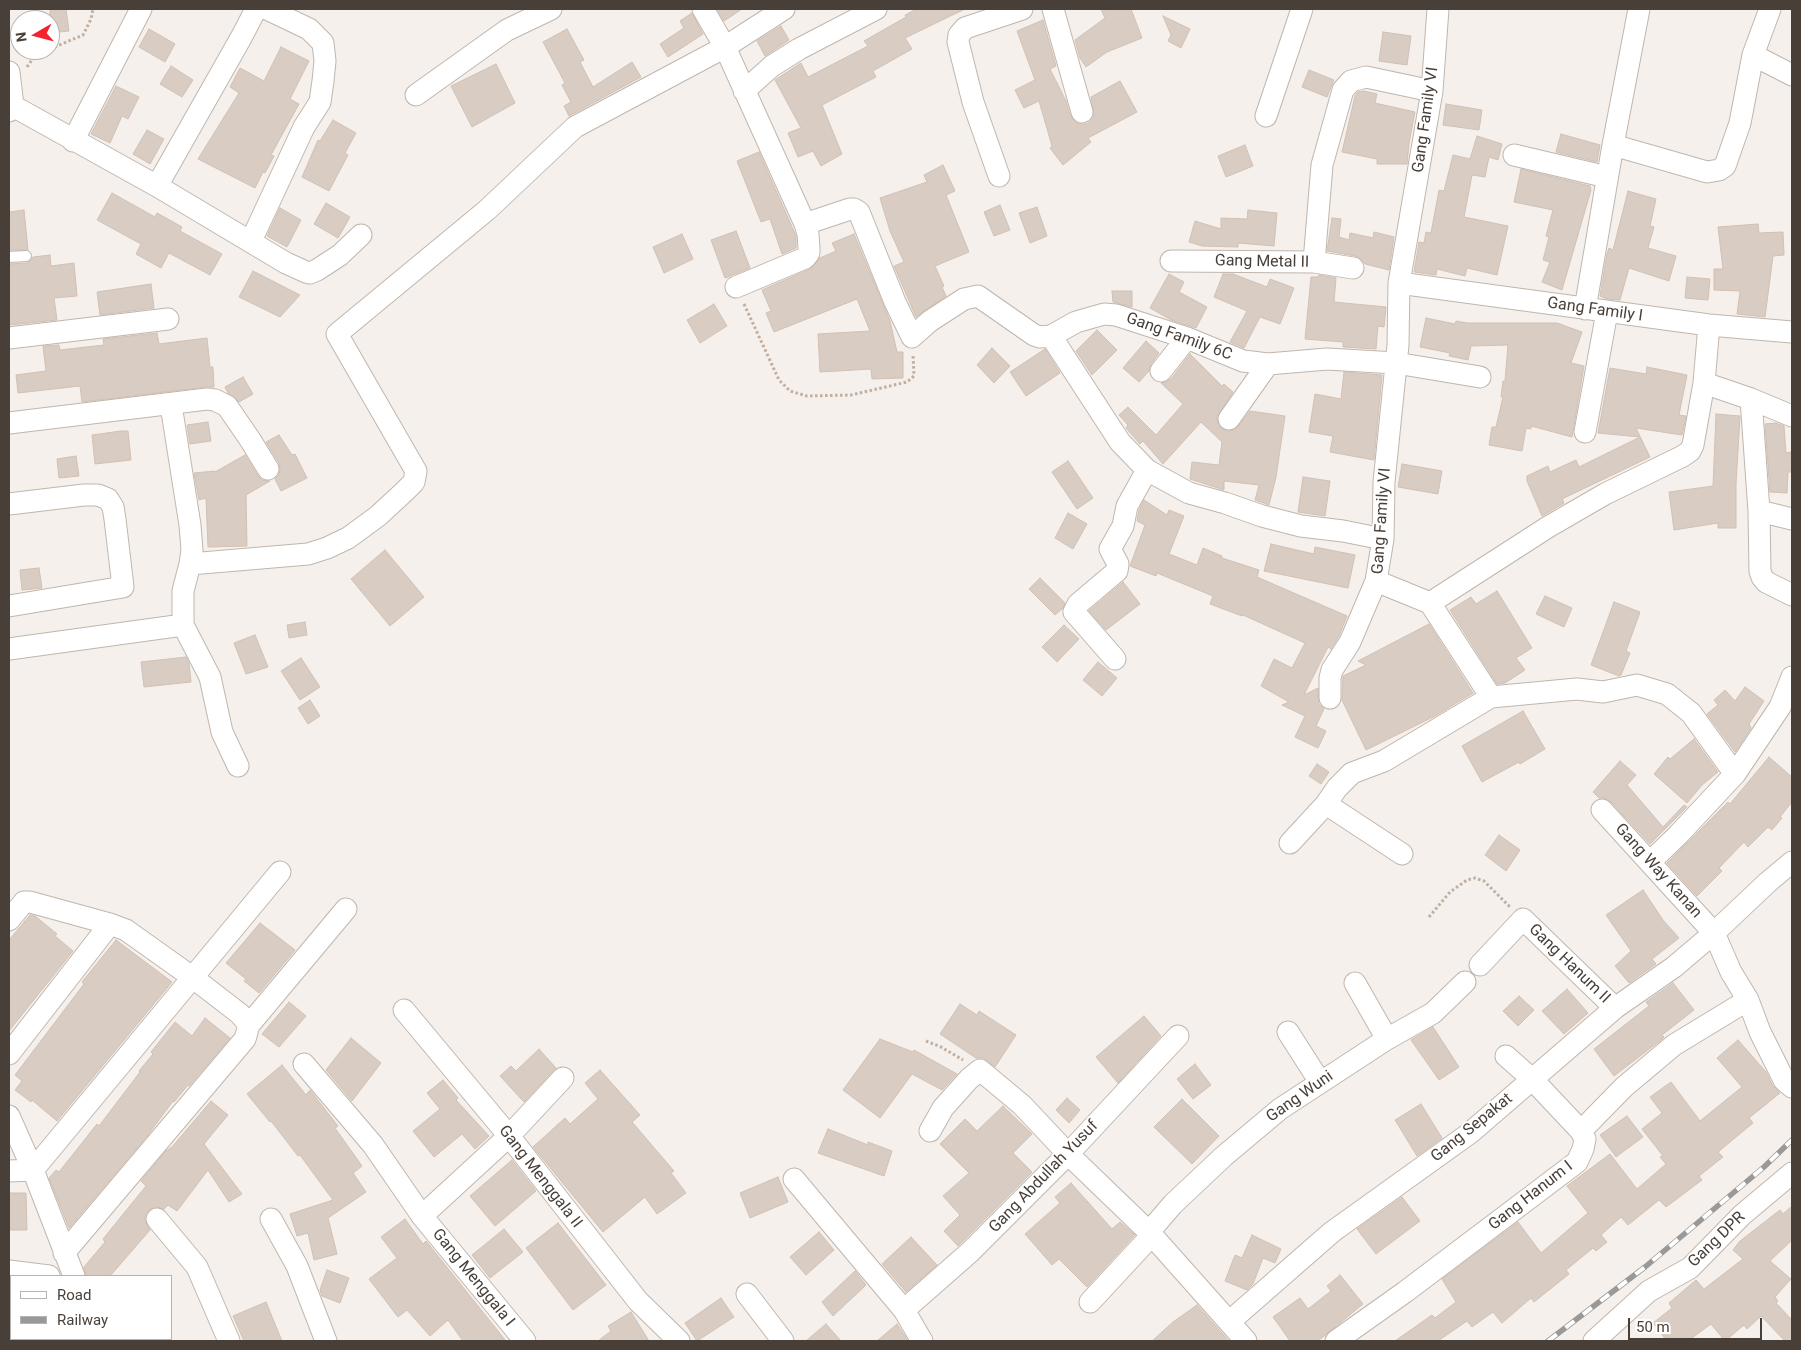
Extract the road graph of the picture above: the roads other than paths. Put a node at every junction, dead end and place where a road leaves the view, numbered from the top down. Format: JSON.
{"nodes":[{"id":1,"x":141,"y":9,"type":"edge"},
{"id":2,"x":256,"y":9,"type":"edge"},
{"id":3,"x":267,"y":9,"type":"edge"},
{"id":4,"x":551,"y":9,"type":"edge"},
{"id":5,"x":703,"y":9,"type":"edge"},
{"id":6,"x":784,"y":9,"type":"edge"},
{"id":7,"x":876,"y":9,"type":"edge"},
{"id":8,"x":1022,"y":9,"type":"edge"},
{"id":9,"x":1053,"y":9,"type":"edge"},
{"id":10,"x":1302,"y":9,"type":"edge"},
{"id":11,"x":1438,"y":9,"type":"edge"},
{"id":12,"x":1639,"y":9,"type":"edge"},
{"id":13,"x":1770,"y":9,"type":"edge"},
{"id":14,"x":725,"y":47,"type":"junction"},
{"id":15,"x":1753,"y":55,"type":"junction"},
{"id":16,"x":9,"y":72,"type":"edge"},
{"id":17,"x":1792,"y":75,"type":"edge"},
{"id":18,"x":744,"y":91,"type":"junction"},
{"id":19,"x":1432,"y":91,"type":"junction"},
{"id":20,"x":416,"y":94,"type":"dead end"},
{"id":21,"x":11,"y":108,"type":"edge"},
{"id":22,"x":1082,"y":112,"type":"dead end"},
{"id":23,"x":1266,"y":116,"type":"dead end"},
{"id":24,"x":73,"y":140,"type":"junction"},
{"id":25,"x":1612,"y":145,"type":"junction"},
{"id":26,"x":1514,"y":155,"type":"dead end"},
{"id":27,"x":999,"y":176,"type":"dead end"},
{"id":28,"x":1607,"y":177,"type":"junction"},
{"id":29,"x":158,"y":186,"type":"junction"},
{"id":30,"x":805,"y":224,"type":"junction"},
{"id":31,"x":361,"y":235,"type":"dead end"},
{"id":32,"x":251,"y":242,"type":"junction"},
{"id":33,"x":26,"y":256,"type":"dead end"},
{"id":34,"x":9,"y":258,"type":"edge"},
{"id":35,"x":1170,"y":261,"type":"dead end"},
{"id":36,"x":1314,"y":262,"type":"junction"},
{"id":37,"x":1353,"y":268,"type":"dead end"},
{"id":38,"x":1399,"y":284,"type":"junction"},
{"id":39,"x":736,"y":287,"type":"road end"},
{"id":40,"x":1585,"y":309,"type":"junction"},
{"id":41,"x":1606,"y":312,"type":"junction"},
{"id":42,"x":168,"y":319,"type":"dead end"},
{"id":43,"x":1708,"y":325,"type":"junction"},
{"id":44,"x":1792,"y":332,"type":"edge"},
{"id":45,"x":1051,"y":336,"type":"junction"},
{"id":46,"x":9,"y":338,"type":"edge"},
{"id":47,"x":1187,"y":338,"type":"junction"},
{"id":48,"x":1396,"y":363,"type":"junction"},
{"id":49,"x":1268,"y":364,"type":"junction"},
{"id":50,"x":1161,"y":371,"type":"dead end"},
{"id":51,"x":1480,"y":378,"type":"dead end"},
{"id":52,"x":1704,"y":383,"type":"junction"},
{"id":53,"x":1751,"y":399,"type":"junction"},
{"id":54,"x":171,"y":405,"type":"junction"},
{"id":55,"x":1792,"y":416,"type":"edge"},
{"id":56,"x":1229,"y":418,"type":"dead end"},
{"id":57,"x":9,"y":423,"type":"edge"},
{"id":58,"x":1584,"y":432,"type":"dead end"},
{"id":59,"x":268,"y":469,"type":"dead end"},
{"id":60,"x":1148,"y":470,"type":"junction"},
{"id":61,"x":9,"y":504,"type":"edge"},
{"id":62,"x":1759,"y":511,"type":"junction"},
{"id":63,"x":1792,"y":519,"type":"edge"},
{"id":64,"x":1383,"y":539,"type":"junction"},
{"id":65,"x":190,"y":564,"type":"junction"},
{"id":66,"x":1376,"y":581,"type":"junction"},
{"id":67,"x":1792,"y":596,"type":"edge"},
{"id":68,"x":1430,"y":603,"type":"junction"},
{"id":69,"x":9,"y":606,"type":"edge"},
{"id":70,"x":183,"y":625,"type":"junction"},
{"id":71,"x":9,"y":649,"type":"edge"},
{"id":72,"x":1115,"y":659,"type":"dead end"},
{"id":73,"x":1792,"y":677,"type":"edge"},
{"id":74,"x":1491,"y":697,"type":"junction"},
{"id":75,"x":1330,"y":698,"type":"dead end"},
{"id":76,"x":238,"y":766,"type":"dead end"},
{"id":77,"x":1735,"y":774,"type":"junction"},
{"id":78,"x":1326,"y":804,"type":"junction"},
{"id":79,"x":1602,"y":810,"type":"dead end"},
{"id":80,"x":1290,"y":843,"type":"dead end"},
{"id":81,"x":1402,"y":854,"type":"dead end"},
{"id":82,"x":1650,"y":862,"type":"junction"},
{"id":83,"x":1792,"y":862,"type":"edge"},
{"id":84,"x":280,"y":872,"type":"dead end"},
{"id":85,"x":346,"y":909,"type":"dead end"},
{"id":86,"x":9,"y":920,"type":"edge"},
{"id":87,"x":110,"y":924,"type":"junction"},
{"id":88,"x":1714,"y":933,"type":"junction"},
{"id":89,"x":1480,"y":965,"type":"dead end"},
{"id":90,"x":192,"y":977,"type":"junction"},
{"id":91,"x":1465,"y":982,"type":"dead end"},
{"id":92,"x":1355,"y":983,"type":"dead end"},
{"id":93,"x":1748,"y":1000,"type":"junction"},
{"id":94,"x":1615,"y":1008,"type":"junction"},
{"id":95,"x":404,"y":1010,"type":"dead end"},
{"id":96,"x":249,"y":1025,"type":"junction"},
{"id":97,"x":1288,"y":1032,"type":"dead end"},
{"id":98,"x":1178,"y":1036,"type":"dead end"},
{"id":99,"x":1386,"y":1039,"type":"junction"},
{"id":100,"x":9,"y":1054,"type":"edge"},
{"id":101,"x":1506,"y":1056,"type":"dead end"},
{"id":102,"x":304,"y":1064,"type":"dead end"},
{"id":103,"x":563,"y":1078,"type":"dead end"},
{"id":104,"x":1532,"y":1079,"type":"junction"},
{"id":105,"x":1320,"y":1082,"type":"junction"},
{"id":106,"x":1792,"y":1087,"type":"edge"},
{"id":107,"x":9,"y":1116,"type":"edge"},
{"id":108,"x":930,"y":1131,"type":"dead end"},
{"id":109,"x":1581,"y":1131,"type":"junction"},
{"id":110,"x":509,"y":1136,"type":"junction"},
{"id":111,"x":1068,"y":1154,"type":"junction"},
{"id":112,"x":33,"y":1170,"type":"junction"},
{"id":113,"x":9,"y":1171,"type":"edge"},
{"id":114,"x":1792,"y":1173,"type":"edge"},
{"id":115,"x":794,"y":1179,"type":"dead end"},
{"id":116,"x":422,"y":1216,"type":"junction"},
{"id":117,"x":272,"y":1219,"type":"dead end"},
{"id":118,"x":157,"y":1220,"type":"dead end"},
{"id":119,"x":1151,"y":1234,"type":"junction"},
{"id":120,"x":64,"y":1253,"type":"junction"},
{"id":121,"x":9,"y":1271,"type":"edge"},
{"id":122,"x":41,"y":1275,"type":"edge"},
{"id":123,"x":74,"y":1275,"type":"edge"},
{"id":124,"x":747,"y":1294,"type":"dead end"},
{"id":125,"x":1090,"y":1302,"type":"dead end"},
{"id":126,"x":904,"y":1310,"type":"junction"},
{"id":127,"x":1230,"y":1322,"type":"junction"},
{"id":128,"x":229,"y":1341,"type":"edge"},
{"id":129,"x":326,"y":1341,"type":"edge"},
{"id":130,"x":525,"y":1341,"type":"edge"},
{"id":131,"x":679,"y":1341,"type":"edge"},
{"id":132,"x":783,"y":1341,"type":"edge"},
{"id":133,"x":922,"y":1341,"type":"edge"},
{"id":134,"x":1246,"y":1341,"type":"edge"},
{"id":135,"x":1336,"y":1341,"type":"edge"},
{"id":136,"x":1594,"y":1341,"type":"edge"}],
"edges":[{"from":1,"to":24,"type":"street"},
{"from":2,"to":29,"type":"street"},
{"from":3,"to":32,"type":"street"},
{"from":4,"to":20,"type":"street"},
{"from":5,"to":14,"type":"street"},
{"from":6,"to":14,"type":"street"},
{"from":7,"to":18,"type":"street"},
{"from":8,"to":27,"type":"street"},
{"from":9,"to":22,"type":"street"},
{"from":10,"to":23,"type":"street"},
{"from":11,"to":19,"type":"street","name":"Gang Family VI"},
{"from":12,"to":25,"type":"street"},
{"from":13,"to":15,"type":"street"},
{"from":14,"to":18,"type":"street"},
{"from":14,"to":65,"type":"street"},
{"from":15,"to":17,"type":"street"},
{"from":15,"to":25,"type":"street"},
{"from":16,"to":21,"type":"street"},
{"from":18,"to":30,"type":"street"},
{"from":19,"to":36,"type":"street"},
{"from":19,"to":38,"type":"street","name":"Gang Family VI"},
{"from":21,"to":24,"type":"street"},
{"from":24,"to":29,"type":"street"},
{"from":25,"to":28,"type":"street"},
{"from":26,"to":28,"type":"street"},
{"from":28,"to":40,"type":"street"},
{"from":29,"to":32,"type":"street"},
{"from":30,"to":39,"type":"street"},
{"from":30,"to":45,"type":"street"},
{"from":31,"to":32,"type":"street"},
{"from":33,"to":34,"type":"lane"},
{"from":35,"to":36,"type":"street","name":"Gang Metal II"},
{"from":36,"to":37,"type":"street","name":"Gang Metal II"},
{"from":38,"to":40,"type":"street","name":"Gang Family I"},
{"from":38,"to":48,"type":"street","name":"Gang Family VI"},
{"from":40,"to":41,"type":"street","name":"Gang Family I"},
{"from":41,"to":43,"type":"street","name":"Gang Family I"},
{"from":41,"to":58,"type":"street"},
{"from":42,"to":46,"type":"street"},
{"from":43,"to":44,"type":"street","name":"Gang Family I"},
{"from":43,"to":52,"type":"street"},
{"from":45,"to":47,"type":"street","name":"Gang Family 6C"},
{"from":45,"to":60,"type":"street"},
{"from":47,"to":49,"type":"street","name":"Gang Family 6C"},
{"from":47,"to":50,"type":"street"},
{"from":48,"to":49,"type":"street","name":"Gang Family 6C"},
{"from":48,"to":51,"type":"street","name":"Gang Family 6C"},
{"from":48,"to":64,"type":"street","name":"Gang Family VI"},
{"from":49,"to":56,"type":"street"},
{"from":52,"to":53,"type":"street"},
{"from":52,"to":68,"type":"street"},
{"from":53,"to":55,"type":"street"},
{"from":53,"to":62,"type":"street"},
{"from":54,"to":57,"type":"street"},
{"from":54,"to":59,"type":"street"},
{"from":54,"to":65,"type":"street"},
{"from":60,"to":64,"type":"street"},
{"from":60,"to":72,"type":"street"},
{"from":61,"to":69,"type":"street"},
{"from":62,"to":63,"type":"street"},
{"from":62,"to":67,"type":"street"},
{"from":64,"to":66,"type":"street","name":"Gang Family VI"},
{"from":65,"to":70,"type":"street"},
{"from":66,"to":68,"type":"street","name":"Gang Family VI"},
{"from":66,"to":75,"type":"street"},
{"from":68,"to":74,"type":"street"},
{"from":70,"to":71,"type":"street"},
{"from":70,"to":76,"type":"street"},
{"from":73,"to":77,"type":"street"},
{"from":74,"to":77,"type":"street"},
{"from":74,"to":78,"type":"street"},
{"from":77,"to":82,"type":"street"},
{"from":78,"to":80,"type":"street"},
{"from":78,"to":81,"type":"street"},
{"from":79,"to":82,"type":"street","name":"Gang Way Kanan"},
{"from":82,"to":88,"type":"street","name":"Gang Way Kanan"},
{"from":83,"to":88,"type":"street","name":"Gang Sepakat"},
{"from":84,"to":90,"type":"street"},
{"from":85,"to":96,"type":"street"},
{"from":86,"to":87,"type":"street"},
{"from":87,"to":90,"type":"street"},
{"from":87,"to":100,"type":"street"},
{"from":88,"to":93,"type":"street","name":"Gang Way Kanan"},
{"from":88,"to":94,"type":"street","name":"Gang Sepakat"},
{"from":89,"to":94,"type":"street","name":"Gang Hanum II"},
{"from":90,"to":96,"type":"street"},
{"from":90,"to":112,"type":"street"},
{"from":91,"to":99,"type":"street","name":"Gang Wuni"},
{"from":92,"to":99,"type":"street"},
{"from":93,"to":106,"type":"street","name":"Gang Way Kanan"},
{"from":93,"to":109,"type":"street"},
{"from":94,"to":104,"type":"street","name":"Gang Sepakat"},
{"from":95,"to":110,"type":"street","name":"Gang Menggala II"},
{"from":96,"to":120,"type":"street"},
{"from":97,"to":105,"type":"street"},
{"from":98,"to":111,"type":"street","name":"Gang Abdullah Yusuf"},
{"from":99,"to":105,"type":"street","name":"Gang Wuni"},
{"from":101,"to":104,"type":"street"},
{"from":102,"to":116,"type":"street","name":"Gang Menggala I"},
{"from":103,"to":110,"type":"street"},
{"from":104,"to":109,"type":"street"},
{"from":104,"to":127,"type":"street","name":"Gang Sepakat"},
{"from":105,"to":119,"type":"street","name":"Gang Wuni"},
{"from":107,"to":112,"type":"street"},
{"from":108,"to":111,"type":"street"},
{"from":109,"to":135,"type":"street","name":"Gang Hanum I"},
{"from":110,"to":116,"type":"street"},
{"from":110,"to":131,"type":"street","name":"Gang Menggala II"},
{"from":111,"to":119,"type":"street"},
{"from":111,"to":126,"type":"street","name":"Gang Abdullah Yusuf"},
{"from":112,"to":113,"type":"street"},
{"from":112,"to":120,"type":"street"},
{"from":114,"to":136,"type":"street","name":"Gang DPR"},
{"from":115,"to":126,"type":"street"},
{"from":116,"to":130,"type":"street","name":"Gang Menggala I"},
{"from":117,"to":129,"type":"street"},
{"from":118,"to":128,"type":"street"},
{"from":119,"to":125,"type":"street","name":"Gang Wuni"},
{"from":119,"to":127,"type":"street"},
{"from":120,"to":123,"type":"street"},
{"from":121,"to":122,"type":"street"},
{"from":124,"to":132,"type":"street"},
{"from":126,"to":133,"type":"street"},
{"from":127,"to":134,"type":"street"}]}
